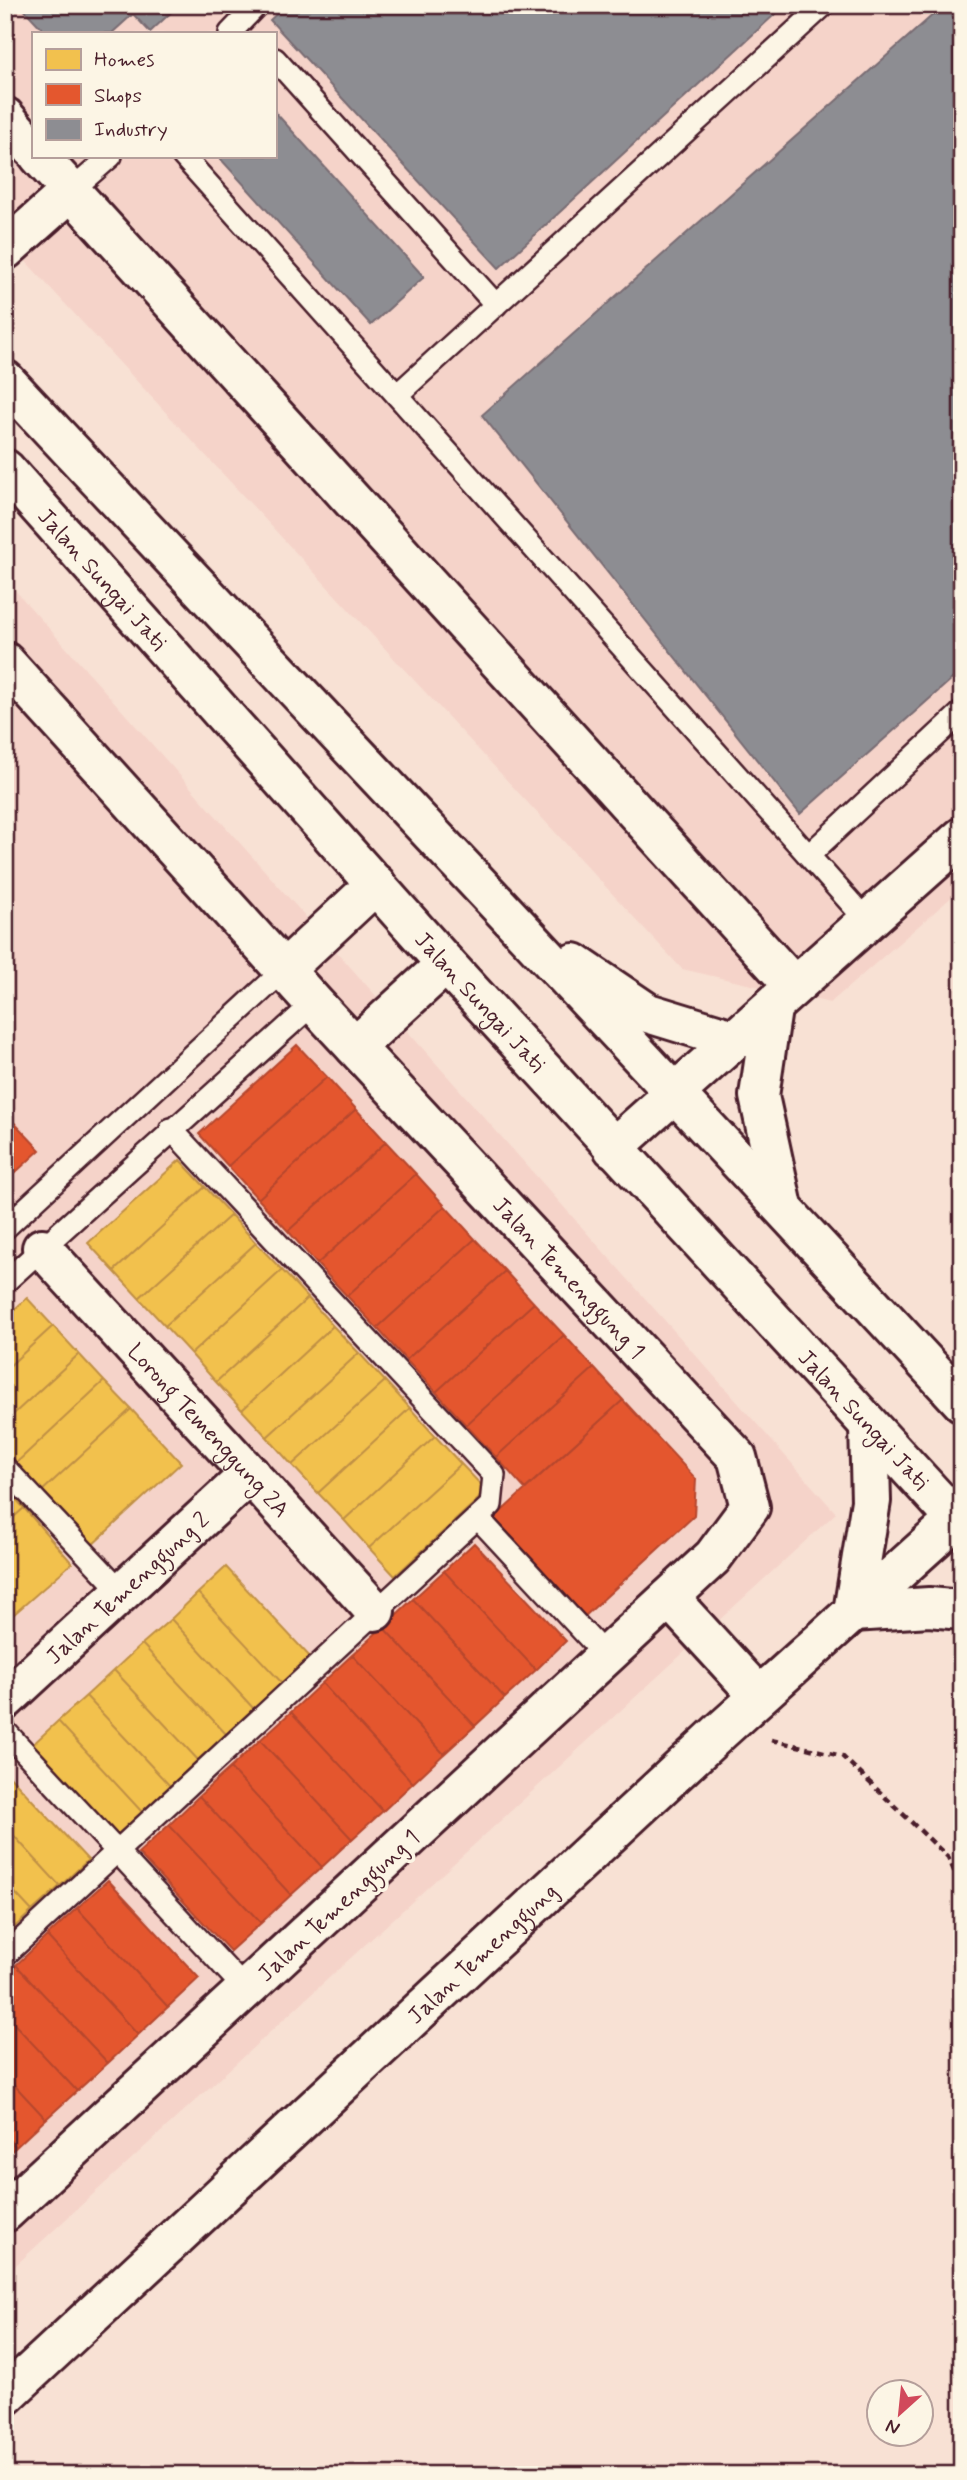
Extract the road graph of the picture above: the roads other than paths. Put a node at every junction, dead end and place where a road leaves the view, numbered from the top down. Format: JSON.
{"nodes":[{"id":1,"x":257,"y":5,"type":"edge"},
{"id":2,"x":824,"y":5,"type":"edge"},
{"id":3,"x":241,"y":29,"type":"edge"},
{"id":4,"x":276,"y":61,"type":"edge"},
{"id":5,"x":5,"y":117,"type":"edge"},
{"id":6,"x":32,"y":148,"type":"edge"},
{"id":7,"x":41,"y":158,"type":"edge"},
{"id":8,"x":109,"y":158,"type":"edge"},
{"id":9,"x":185,"y":158,"type":"edge"},
{"id":10,"x":71,"y":191,"type":"junction"},
{"id":11,"x":5,"y":250,"type":"edge"},
{"id":12,"x":496,"y":305,"type":"junction"},
{"id":13,"x":5,"y":380,"type":"edge"},
{"id":14,"x":397,"y":395,"type":"junction"},
{"id":15,"x":5,"y":469,"type":"edge"},
{"id":16,"x":5,"y":662,"type":"edge"},
{"id":17,"x":962,"y":712,"type":"edge"},
{"id":18,"x":962,"y":837,"type":"edge"},
{"id":19,"x":809,"y":855,"type":"junction"},
{"id":20,"x":376,"y":884,"type":"junction"},
{"id":21,"x":504,"y":913,"type":"junction"},
{"id":22,"x":867,"y":921,"type":"junction"},
{"id":23,"x":446,"y":964,"type":"junction"},
{"id":24,"x":284,"y":970,"type":"junction"},
{"id":25,"x":783,"y":998,"type":"junction"},
{"id":26,"x":314,"y":1003,"type":"junction"},
{"id":27,"x":733,"y":1039,"type":"junction"},
{"id":28,"x":355,"y":1047,"type":"junction"},
{"id":29,"x":676,"y":1092,"type":"junction"},
{"id":30,"x":172,"y":1129,"type":"junction"},
{"id":31,"x":613,"y":1148,"type":"junction"},
{"id":32,"x":783,"y":1208,"type":"junction"},
{"id":33,"x":5,"y":1228,"type":"edge"},
{"id":34,"x":42,"y":1248,"type":"junction"},
{"id":35,"x":5,"y":1282,"type":"edge"},
{"id":36,"x":962,"y":1402,"type":"edge"},
{"id":37,"x":869,"y":1426,"type":"junction"},
{"id":38,"x":5,"y":1468,"type":"edge"},
{"id":39,"x":250,"y":1474,"type":"junction"},
{"id":40,"x":478,"y":1518,"type":"junction"},
{"id":41,"x":960,"y":1520,"type":"edge"},
{"id":42,"x":122,"y":1592,"type":"junction"},
{"id":43,"x":962,"y":1610,"type":"edge"},
{"id":44,"x":375,"y":1611,"type":"junction"},
{"id":45,"x":853,"y":1612,"type":"junction"},
{"id":46,"x":685,"y":1615,"type":"junction"},
{"id":47,"x":606,"y":1656,"type":"junction"},
{"id":48,"x":759,"y":1696,"type":"junction"},
{"id":49,"x":5,"y":1700,"type":"edge"},
{"id":50,"x":5,"y":1731,"type":"edge"},
{"id":51,"x":117,"y":1852,"type":"junction"},
{"id":52,"x":5,"y":1955,"type":"edge"},
{"id":53,"x":246,"y":1990,"type":"junction"},
{"id":54,"x":5,"y":2212,"type":"edge"},
{"id":55,"x":5,"y":2396,"type":"edge"}],
"edges":[{"from":1,"to":3,"type":"lane"},
{"from":2,"to":12,"type":"lane"},
{"from":4,"to":12,"type":"lane"},
{"from":5,"to":6,"type":"street"},
{"from":7,"to":10,"type":"street"},
{"from":8,"to":10,"type":"lane"},
{"from":9,"to":14,"type":"lane"},
{"from":10,"to":11,"type":"street"},
{"from":10,"to":25,"type":"street"},
{"from":12,"to":14,"type":"lane"},
{"from":13,"to":21,"type":"street"},
{"from":14,"to":19,"type":"lane"},
{"from":15,"to":20,"type":"street","name":"Jalan Sungai Jati"},
{"from":16,"to":24,"type":"street","name":"Jalan Temenggung 1"},
{"from":17,"to":19,"type":"lane"},
{"from":18,"to":22,"type":"street"},
{"from":19,"to":22,"type":"lane"},
{"from":20,"to":23,"type":"street","name":"Jalan Sungai Jati"},
{"from":20,"to":24,"type":"street"},
{"from":21,"to":27,"type":"street"},
{"from":21,"to":29,"type":"street"},
{"from":22,"to":25,"type":"street"},
{"from":23,"to":28,"type":"street"},
{"from":23,"to":31,"type":"street","name":"Jalan Sungai Jati"},
{"from":24,"to":26,"type":"street","name":"Jalan Temenggung 1"},
{"from":24,"to":33,"type":"lane"},
{"from":25,"to":27,"type":"street"},
{"from":25,"to":32,"type":"street"},
{"from":26,"to":28,"type":"street","name":"Jalan Temenggung 1"},
{"from":26,"to":30,"type":"lane"},
{"from":27,"to":29,"type":"street"},
{"from":28,"to":46,"type":"street","name":"Jalan Temenggung 1"},
{"from":29,"to":31,"type":"street"},
{"from":29,"to":32,"type":"street"},
{"from":30,"to":34,"type":"lane"},
{"from":30,"to":40,"type":"lane"},
{"from":31,"to":37,"type":"street","name":"Jalan Sungai Jati"},
{"from":32,"to":36,"type":"street"},
{"from":34,"to":35,"type":"lane"},
{"from":34,"to":39,"type":"street","name":"Lorong Temenggung 2A"},
{"from":37,"to":41,"type":"street","name":"Jalan Sungai Jati"},
{"from":37,"to":45,"type":"street"},
{"from":38,"to":42,"type":"lane"},
{"from":39,"to":42,"type":"street","name":"Jalan Temenggung 2"},
{"from":39,"to":44,"type":"street","name":"Lorong Temenggung 2A"},
{"from":40,"to":44,"type":"lane"},
{"from":40,"to":47,"type":"lane"},
{"from":41,"to":45,"type":"street","name":"Jalan Temenggung"},
{"from":42,"to":49,"type":"street","name":"Jalan Temenggung 2"},
{"from":43,"to":45,"type":"street"},
{"from":44,"to":51,"type":"lane"},
{"from":45,"to":48,"type":"street","name":"Jalan Temenggung"},
{"from":46,"to":47,"type":"street","name":"Jalan Temenggung 1"},
{"from":46,"to":48,"type":"street"},
{"from":47,"to":53,"type":"street","name":"Jalan Temenggung 1"},
{"from":48,"to":55,"type":"street","name":"Jalan Temenggung"},
{"from":50,"to":51,"type":"lane"},
{"from":51,"to":52,"type":"lane"},
{"from":51,"to":53,"type":"lane"},
{"from":53,"to":54,"type":"street","name":"Jalan Temenggung 1"}]}
